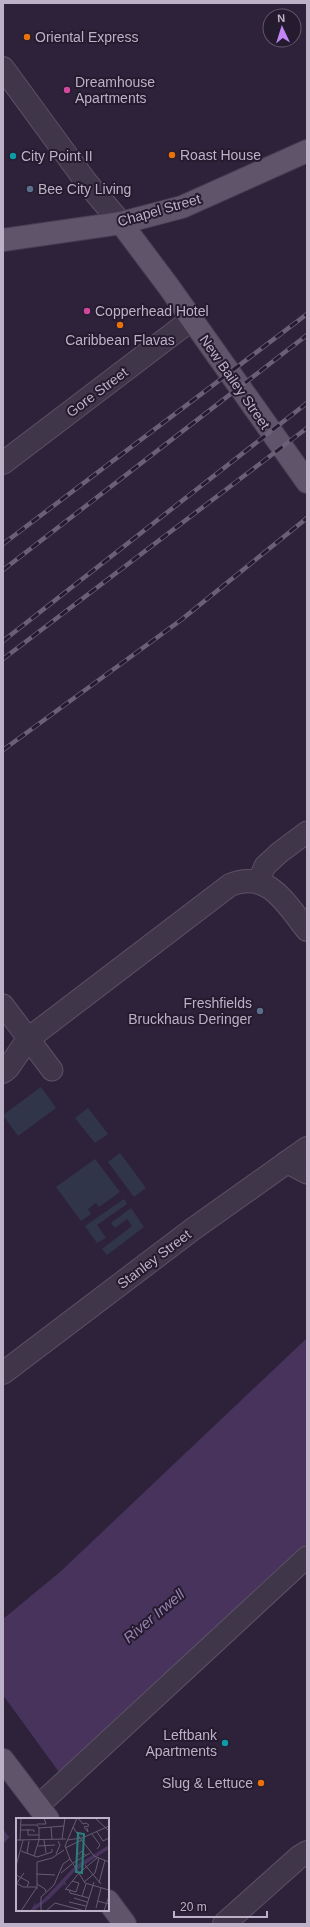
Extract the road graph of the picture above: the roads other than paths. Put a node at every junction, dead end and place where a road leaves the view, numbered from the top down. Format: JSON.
{"nodes":[{"id":1,"x":3,"y":68,"type":"edge"},
{"id":2,"x":307,"y":151,"type":"edge"},
{"id":3,"x":121,"y":223,"type":"junction"},
{"id":4,"x":3,"y":240,"type":"edge"},
{"id":5,"x":191,"y":320,"type":"junction"},
{"id":6,"x":3,"y":463,"type":"edge"},
{"id":7,"x":307,"y":482,"type":"edge"},
{"id":8,"x":307,"y":832,"type":"edge"},
{"id":9,"x":258,"y":882,"type":"junction"},
{"id":10,"x":307,"y":930,"type":"edge"},
{"id":11,"x":3,"y":1005,"type":"edge"},
{"id":12,"x":28,"y":1039,"type":"junction"},
{"id":13,"x":52,"y":1070,"type":"dead end"},
{"id":14,"x":3,"y":1072,"type":"edge"},
{"id":15,"x":307,"y":1148,"type":"edge"},
{"id":16,"x":286,"y":1162,"type":"junction"},
{"id":17,"x":307,"y":1173,"type":"edge"},
{"id":18,"x":3,"y":1373,"type":"edge"},
{"id":19,"x":307,"y":1557,"type":"edge"},
{"id":20,"x":3,"y":1760,"type":"edge"},
{"id":21,"x":43,"y":1813,"type":"edge"},
{"id":22,"x":307,"y":1852,"type":"edge"},
{"id":23,"x":109,"y":1902,"type":"edge"},
{"id":24,"x":125,"y":1924,"type":"edge"},
{"id":25,"x":224,"y":1924,"type":"edge"}],
"edges":[{"from":1,"to":3,"type":"street"},
{"from":2,"to":3,"type":"main road","name":"Chapel Street"},
{"from":3,"to":4,"type":"main road","name":"Chapel Street"},
{"from":3,"to":5,"type":"main road","name":"New Bailey Street"},
{"from":5,"to":6,"type":"street","name":"Gore Street"},
{"from":5,"to":7,"type":"main road","name":"New Bailey Street"},
{"from":8,"to":9,"type":"street"},
{"from":9,"to":10,"type":"street"},
{"from":9,"to":12,"type":"street"},
{"from":11,"to":12,"type":"street"},
{"from":12,"to":13,"type":"street"},
{"from":12,"to":14,"type":"street"},
{"from":15,"to":16,"type":"street","name":"Stanley Street"},
{"from":16,"to":17,"type":"street"},
{"from":16,"to":18,"type":"street","name":"Stanley Street"},
{"from":19,"to":21,"type":"street"},
{"from":20,"to":21,"type":"main road"},
{"from":22,"to":25,"type":"street"},
{"from":23,"to":24,"type":"main road"}]}
